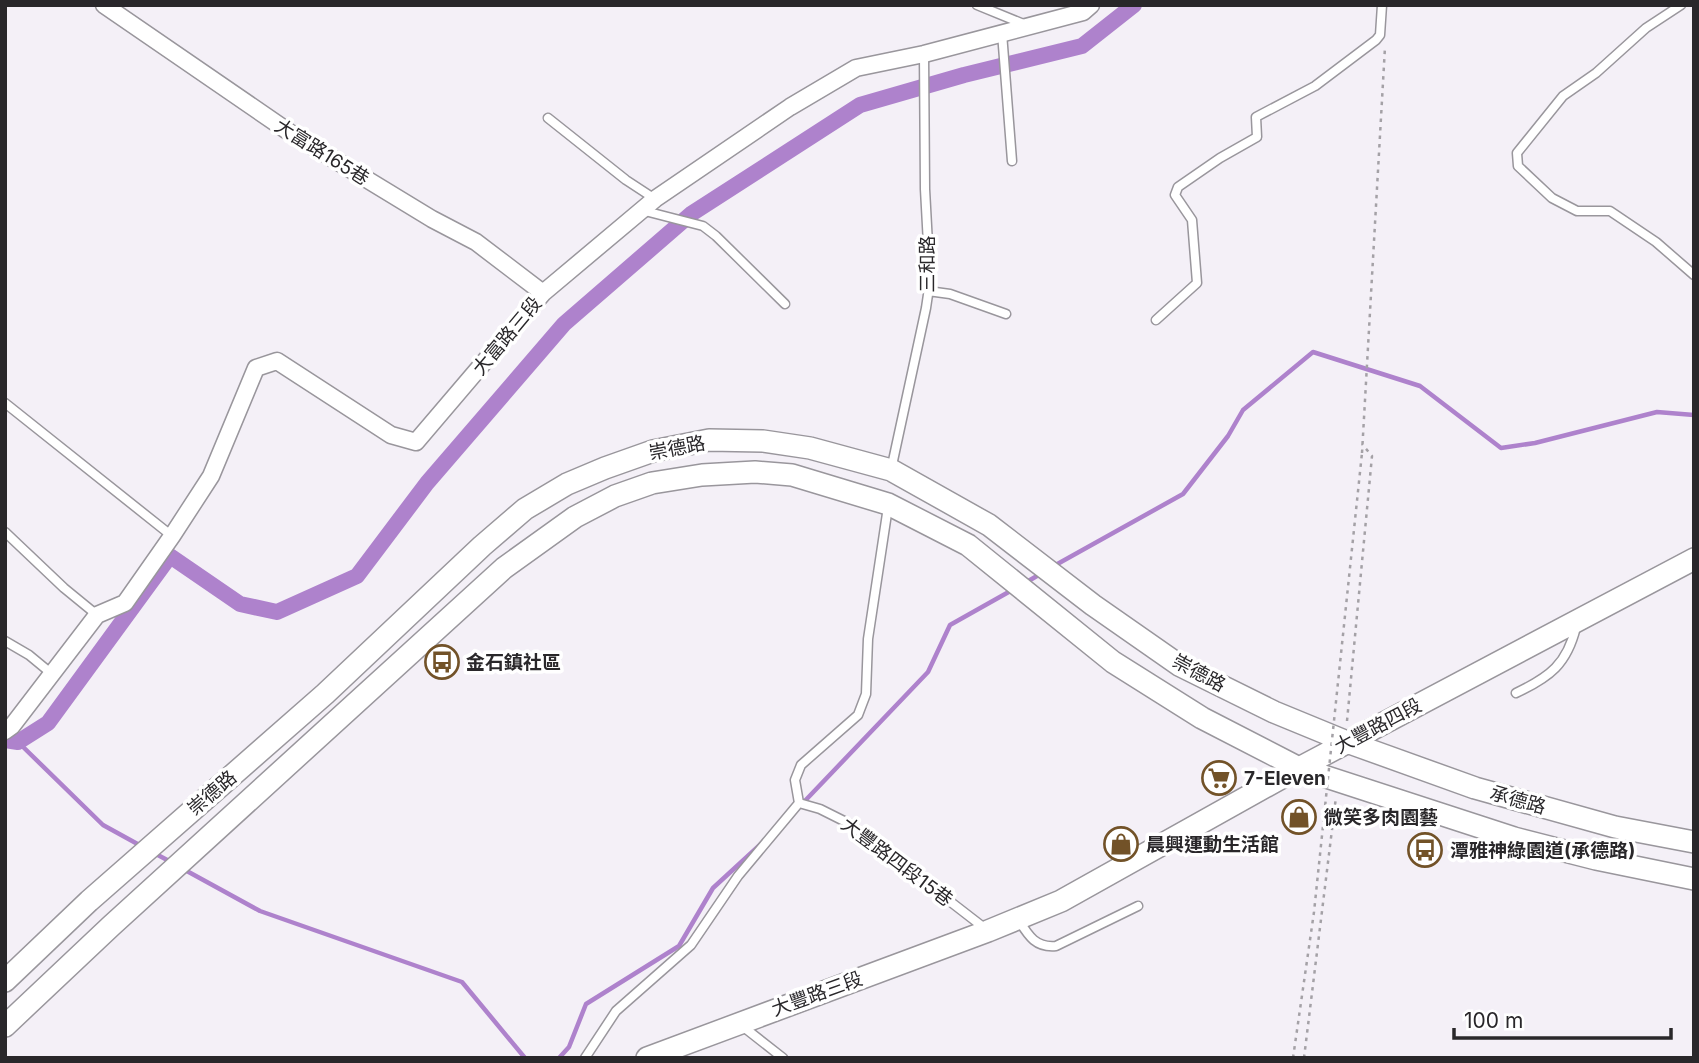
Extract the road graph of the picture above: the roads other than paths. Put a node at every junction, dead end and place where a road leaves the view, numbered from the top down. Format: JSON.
{"nodes":[{"id":1,"x":104,"y":5,"type":"edge"},
{"id":2,"x":977,"y":5,"type":"edge"},
{"id":3,"x":1091,"y":5,"type":"edge"},
{"id":4,"x":1382,"y":5,"type":"edge"},
{"id":5,"x":1681,"y":5,"type":"edge"},
{"id":6,"x":1028,"y":26,"type":"junction"},
{"id":7,"x":1002,"y":33,"type":"junction"},
{"id":8,"x":924,"y":54,"type":"junction"},
{"id":9,"x":548,"y":118,"type":"dead end"},
{"id":10,"x":1012,"y":161,"type":"dead end"},
{"id":11,"x":650,"y":207,"type":"junction"},
{"id":12,"x":1694,"y":275,"type":"edge"},
{"id":13,"x":928,"y":291,"type":"junction"},
{"id":14,"x":543,"y":293,"type":"junction"},
{"id":15,"x":785,"y":304,"type":"dead end"},
{"id":16,"x":1006,"y":314,"type":"dead end"},
{"id":17,"x":1156,"y":320,"type":"dead end"},
{"id":18,"x":5,"y":404,"type":"edge"},
{"id":19,"x":891,"y":470,"type":"junction"},
{"id":20,"x":888,"y":504,"type":"junction"},
{"id":21,"x":5,"y":532,"type":"edge"},
{"id":22,"x":172,"y":536,"type":"junction"},
{"id":23,"x":1694,"y":559,"type":"edge"},
{"id":24,"x":97,"y":615,"type":"junction"},
{"id":25,"x":1577,"y":620,"type":"junction"},
{"id":26,"x":5,"y":641,"type":"edge"},
{"id":27,"x":52,"y":674,"type":"junction"},
{"id":28,"x":1516,"y":693,"type":"dead end"},
{"id":29,"x":5,"y":731,"type":"edge"},
{"id":30,"x":1347,"y":742,"type":"junction"},
{"id":31,"x":1299,"y":768,"type":"junction"},
{"id":32,"x":799,"y":803,"type":"junction"},
{"id":33,"x":1694,"y":842,"type":"edge"},
{"id":34,"x":1694,"y":879,"type":"edge"},
{"id":35,"x":1138,"y":906,"type":"dead end"},
{"id":36,"x":1018,"y":919,"type":"junction"},
{"id":37,"x":988,"y":931,"type":"junction"},
{"id":38,"x":5,"y":981,"type":"edge"},
{"id":39,"x":739,"y":1023,"type":"junction"},
{"id":40,"x":5,"y":1027,"type":"edge"},
{"id":41,"x":585,"y":1058,"type":"edge"},
{"id":42,"x":647,"y":1058,"type":"edge"},
{"id":43,"x":783,"y":1058,"type":"edge"}],
"edges":[{"from":1,"to":14,"type":"street","name":"大富路165巷"},
{"from":2,"to":6,"type":"lane"},
{"from":3,"to":6,"type":"street","name":"大富路三段"},
{"from":4,"to":17,"type":"lane"},
{"from":5,"to":12,"type":"lane"},
{"from":6,"to":7,"type":"street","name":"大富路三段"},
{"from":7,"to":8,"type":"street","name":"大富路三段"},
{"from":7,"to":10,"type":"lane"},
{"from":8,"to":11,"type":"street","name":"大富路三段"},
{"from":8,"to":13,"type":"lane","name":"三和路"},
{"from":9,"to":11,"type":"lane"},
{"from":11,"to":14,"type":"street","name":"大富路三段"},
{"from":11,"to":15,"type":"lane"},
{"from":13,"to":16,"type":"lane"},
{"from":13,"to":19,"type":"lane","name":"三和路"},
{"from":14,"to":22,"type":"street","name":"大富路三段"},
{"from":18,"to":22,"type":"lane"},
{"from":19,"to":30,"type":"street","name":"崇德路"},
{"from":19,"to":38,"type":"street","name":"崇德路"},
{"from":20,"to":31,"type":"street","name":"崇德路"},
{"from":20,"to":32,"type":"lane"},
{"from":20,"to":40,"type":"street","name":"崇德路"},
{"from":21,"to":24,"type":"lane"},
{"from":22,"to":24,"type":"street","name":"大富路三段"},
{"from":23,"to":25,"type":"street","name":"大豐路四段"},
{"from":24,"to":27,"type":"street","name":"大富路三段"},
{"from":25,"to":28,"type":"lane"},
{"from":25,"to":30,"type":"street","name":"大豐路四段"},
{"from":26,"to":27,"type":"lane"},
{"from":27,"to":29,"type":"street","name":"大富路三段"},
{"from":30,"to":31,"type":"street","name":"大豐路四段"},
{"from":30,"to":33,"type":"street","name":"承德路"},
{"from":31,"to":34,"type":"street","name":"承德路"},
{"from":31,"to":36,"type":"street","name":"大豐路四段"},
{"from":32,"to":37,"type":"lane","name":"大豐路四段15巷"},
{"from":32,"to":41,"type":"lane"},
{"from":35,"to":36,"type":"lane"},
{"from":36,"to":37,"type":"street","name":"大豐路四段"},
{"from":37,"to":39,"type":"street","name":"大豐路三段"},
{"from":39,"to":42,"type":"street","name":"大豐路三段"},
{"from":39,"to":43,"type":"lane"}]}
